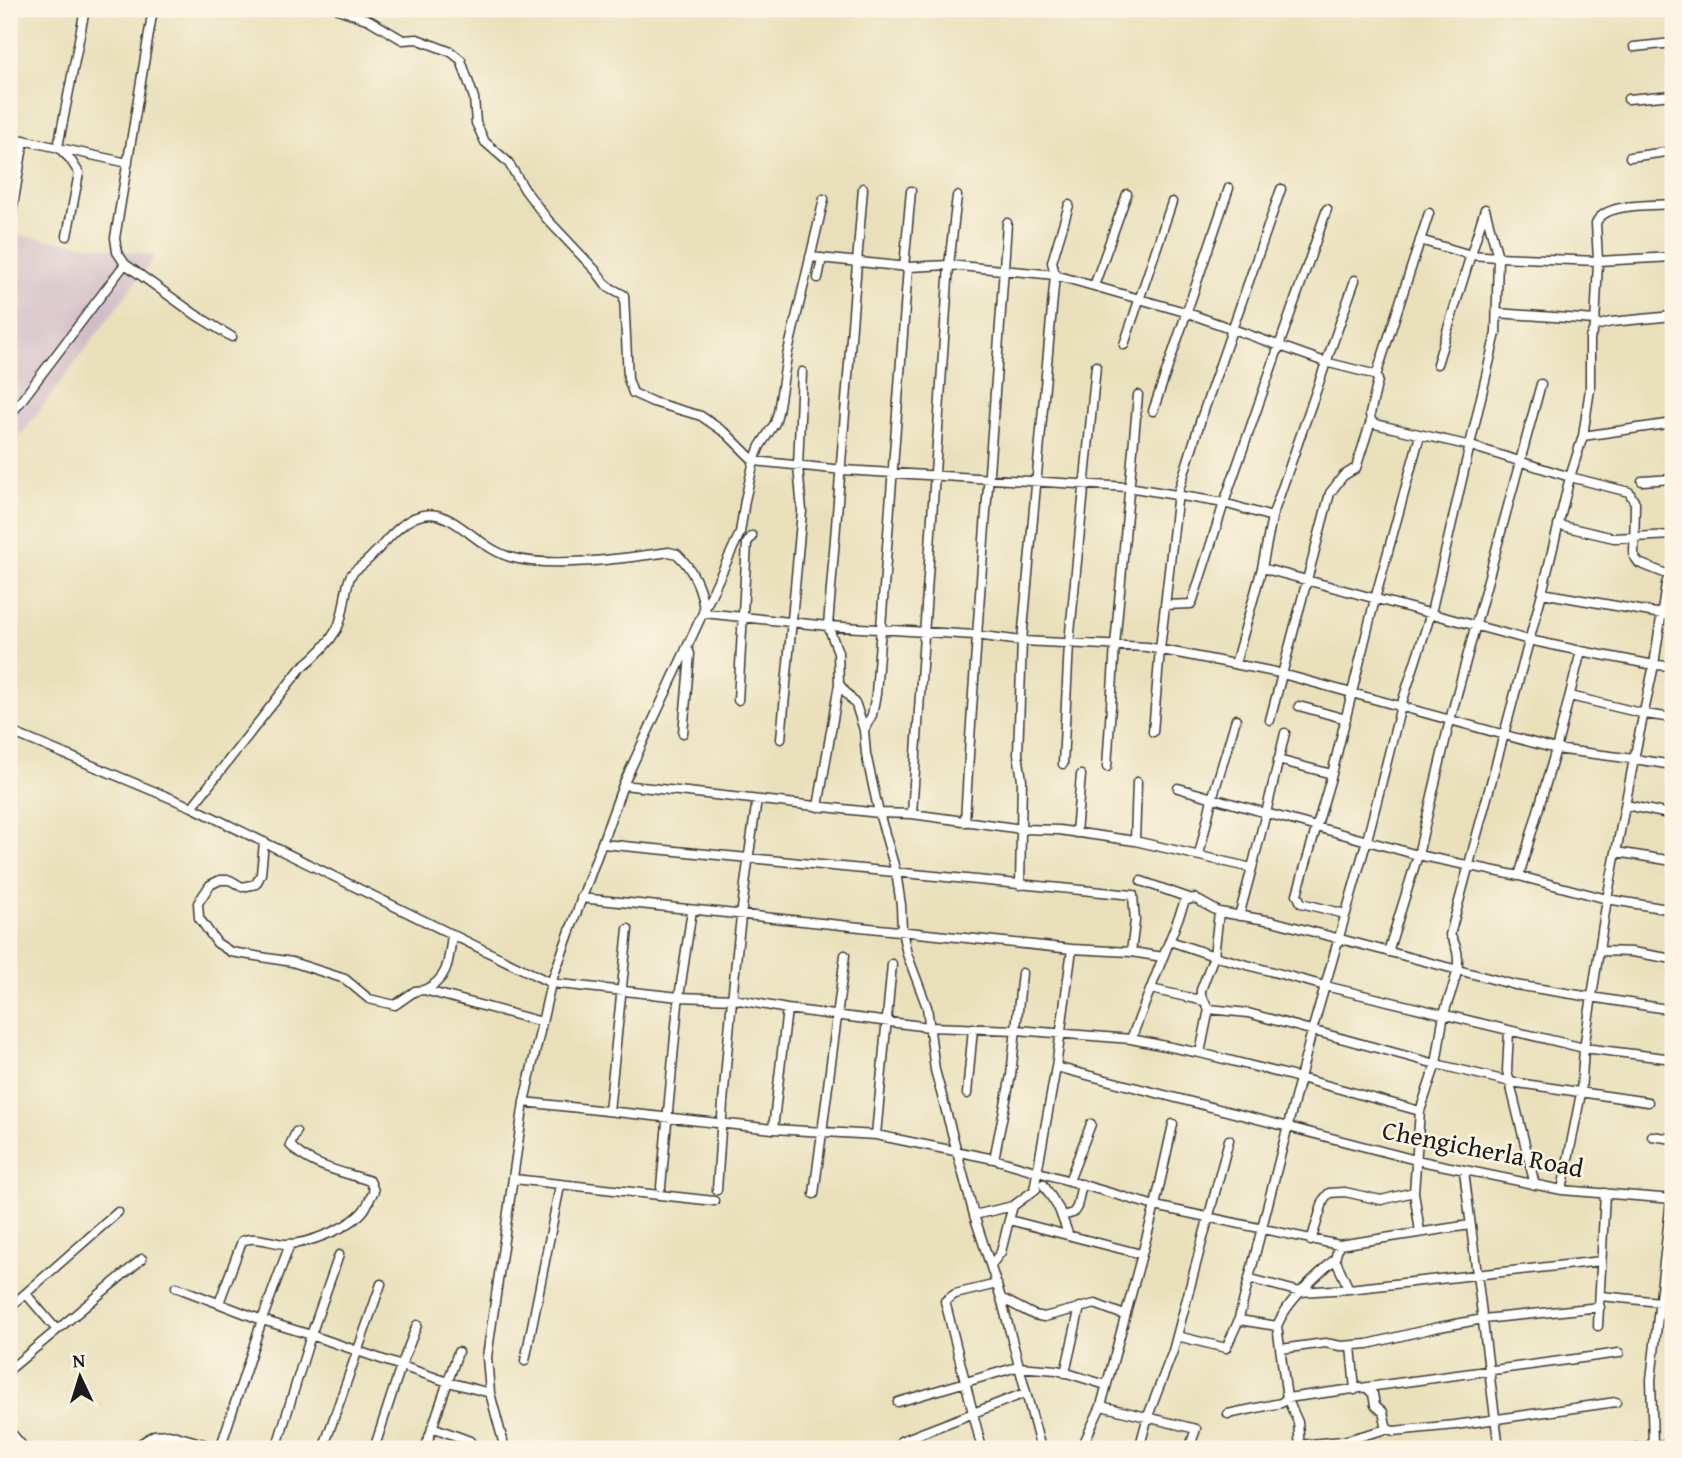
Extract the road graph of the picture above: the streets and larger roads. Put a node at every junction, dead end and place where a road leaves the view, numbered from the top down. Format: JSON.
{"nodes":[{"id":1,"x":11,"y":9,"type":"edge"},
{"id":2,"x":85,"y":9,"type":"edge"},
{"id":3,"x":153,"y":9,"type":"edge"},
{"id":4,"x":338,"y":9,"type":"edge"},
{"id":5,"x":9,"y":28,"type":"edge"},
{"id":6,"x":1673,"y":43,"type":"edge"},
{"id":7,"x":1634,"y":47,"type":"dead end"},
{"id":8,"x":1673,"y":95,"type":"edge"},
{"id":9,"x":1628,"y":99,"type":"dead end"},
{"id":10,"x":9,"y":137,"type":"edge"},
{"id":11,"x":24,"y":140,"type":"junction"},
{"id":12,"x":58,"y":147,"type":"junction"},
{"id":13,"x":1673,"y":151,"type":"edge"},
{"id":14,"x":83,"y":153,"type":"junction"},
{"id":15,"x":1630,"y":157,"type":"dead end"},
{"id":16,"x":128,"y":163,"type":"junction"},
{"id":17,"x":79,"y":173,"type":"junction"},
{"id":18,"x":863,"y":188,"type":"dead end"},
{"id":19,"x":1229,"y":188,"type":"dead end"},
{"id":20,"x":1281,"y":189,"type":"dead end"},
{"id":21,"x":911,"y":191,"type":"dead end"},
{"id":22,"x":1126,"y":194,"type":"dead end"},
{"id":23,"x":957,"y":196,"type":"dead end"},
{"id":24,"x":824,"y":199,"type":"dead end"},
{"id":25,"x":1172,"y":202,"type":"dead end"},
{"id":26,"x":1673,"y":204,"type":"edge"},
{"id":27,"x":1069,"y":205,"type":"dead end"},
{"id":28,"x":1327,"y":209,"type":"dead end"},
{"id":29,"x":1429,"y":213,"type":"dead end"},
{"id":30,"x":1007,"y":223,"type":"dead end"},
{"id":31,"x":10,"y":224,"type":"edge"},
{"id":32,"x":67,"y":236,"type":"dead end"},
{"id":33,"x":1420,"y":240,"type":"junction"},
{"id":34,"x":1471,"y":255,"type":"junction"},
{"id":35,"x":810,"y":257,"type":"junction"},
{"id":36,"x":1498,"y":257,"type":"junction"},
{"id":37,"x":1673,"y":257,"type":"edge"},
{"id":38,"x":822,"y":258,"type":"junction"},
{"id":39,"x":1598,"y":261,"type":"junction"},
{"id":40,"x":858,"y":262,"type":"junction"},
{"id":41,"x":125,"y":264,"type":"junction"},
{"id":42,"x":949,"y":265,"type":"junction"},
{"id":43,"x":906,"y":267,"type":"junction"},
{"id":44,"x":1004,"y":270,"type":"junction"},
{"id":45,"x":1055,"y":275,"type":"junction"},
{"id":46,"x":818,"y":278,"type":"dead end"},
{"id":47,"x":1354,"y":280,"type":"dead end"},
{"id":48,"x":1094,"y":286,"type":"junction"},
{"id":49,"x":1140,"y":299,"type":"junction"},
{"id":50,"x":1185,"y":312,"type":"junction"},
{"id":51,"x":1497,"y":313,"type":"junction"},
{"id":52,"x":1673,"y":316,"type":"edge"},
{"id":53,"x":1595,"y":323,"type":"junction"},
{"id":54,"x":1231,"y":329,"type":"junction"},
{"id":55,"x":232,"y":337,"type":"dead end"},
{"id":56,"x":1124,"y":345,"type":"dead end"},
{"id":57,"x":1280,"y":346,"type":"junction"},
{"id":58,"x":1325,"y":362,"type":"junction"},
{"id":59,"x":1437,"y":364,"type":"dead end"},
{"id":60,"x":1096,"y":366,"type":"dead end"},
{"id":61,"x":802,"y":372,"type":"dead end"},
{"id":62,"x":1376,"y":376,"type":"junction"},
{"id":63,"x":1541,"y":384,"type":"dead end"},
{"id":64,"x":1138,"y":395,"type":"dead end"},
{"id":65,"x":1153,"y":411,"type":"dead end"},
{"id":66,"x":9,"y":416,"type":"edge"},
{"id":67,"x":1371,"y":421,"type":"junction"},
{"id":68,"x":1673,"y":423,"type":"edge"},
{"id":69,"x":1420,"y":435,"type":"junction"},
{"id":70,"x":1583,"y":436,"type":"junction"},
{"id":71,"x":1471,"y":446,"type":"junction"},
{"id":72,"x":754,"y":461,"type":"junction"},
{"id":73,"x":1522,"y":462,"type":"junction"},
{"id":74,"x":798,"y":466,"type":"junction"},
{"id":75,"x":842,"y":470,"type":"junction"},
{"id":76,"x":893,"y":473,"type":"junction"},
{"id":77,"x":934,"y":474,"type":"junction"},
{"id":78,"x":1570,"y":477,"type":"junction"},
{"id":79,"x":989,"y":478,"type":"junction"},
{"id":80,"x":1673,"y":479,"type":"edge"},
{"id":81,"x":1642,"y":481,"type":"dead end"},
{"id":82,"x":1038,"y":482,"type":"junction"},
{"id":83,"x":1084,"y":484,"type":"junction"},
{"id":84,"x":1128,"y":487,"type":"junction"},
{"id":85,"x":1178,"y":493,"type":"junction"},
{"id":86,"x":1224,"y":503,"type":"junction"},
{"id":87,"x":1272,"y":517,"type":"junction"},
{"id":88,"x":1558,"y":525,"type":"junction"},
{"id":89,"x":1673,"y":536,"type":"edge"},
{"id":90,"x":752,"y":537,"type":"dead end"},
{"id":91,"x":1634,"y":538,"type":"junction"},
{"id":92,"x":1262,"y":568,"type":"junction"},
{"id":93,"x":1671,"y":573,"type":"edge"},
{"id":94,"x":1305,"y":580,"type":"junction"},
{"id":95,"x":1542,"y":593,"type":"junction"},
{"id":96,"x":1374,"y":599,"type":"junction"},
{"id":97,"x":1165,"y":605,"type":"junction"},
{"id":98,"x":704,"y":613,"type":"junction"},
{"id":99,"x":1431,"y":613,"type":"junction"},
{"id":100,"x":1662,"y":615,"type":"junction"},
{"id":101,"x":743,"y":617,"type":"junction"},
{"id":102,"x":1673,"y":617,"type":"edge"},
{"id":103,"x":793,"y":621,"type":"junction"},
{"id":104,"x":828,"y":626,"type":"junction"},
{"id":105,"x":1476,"y":626,"type":"junction"},
{"id":106,"x":881,"y":628,"type":"junction"},
{"id":107,"x":924,"y":632,"type":"junction"},
{"id":108,"x":975,"y":635,"type":"junction"},
{"id":109,"x":1529,"y":640,"type":"junction"},
{"id":110,"x":1022,"y":641,"type":"junction"},
{"id":111,"x":1069,"y":643,"type":"junction"},
{"id":112,"x":1115,"y":645,"type":"junction"},
{"id":113,"x":687,"y":647,"type":"junction"},
{"id":114,"x":1160,"y":649,"type":"junction"},
{"id":115,"x":1581,"y":651,"type":"junction"},
{"id":116,"x":1235,"y":664,"type":"junction"},
{"id":117,"x":1654,"y":665,"type":"junction"},
{"id":118,"x":1673,"y":666,"type":"edge"},
{"id":119,"x":1281,"y":674,"type":"junction"},
{"id":120,"x":839,"y":684,"type":"junction"},
{"id":121,"x":1353,"y":693,"type":"junction"},
{"id":122,"x":1570,"y":696,"type":"junction"},
{"id":123,"x":738,"y":700,"type":"dead end"},
{"id":124,"x":1299,"y":706,"type":"dead end"},
{"id":125,"x":1401,"y":706,"type":"junction"},
{"id":126,"x":1645,"y":714,"type":"junction"},
{"id":127,"x":1673,"y":718,"type":"edge"},
{"id":128,"x":1236,"y":719,"type":"dead end"},
{"id":129,"x":1346,"y":719,"type":"junction"},
{"id":130,"x":1270,"y":720,"type":"dead end"},
{"id":131,"x":1450,"y":720,"type":"junction"},
{"id":132,"x":864,"y":730,"type":"junction"},
{"id":133,"x":9,"y":731,"type":"edge"},
{"id":134,"x":1153,"y":732,"type":"dead end"},
{"id":135,"x":683,"y":733,"type":"dead end"},
{"id":136,"x":1285,"y":733,"type":"dead end"},
{"id":137,"x":1504,"y":734,"type":"junction"},
{"id":138,"x":780,"y":739,"type":"dead end"},
{"id":139,"x":1556,"y":749,"type":"junction"},
{"id":140,"x":1634,"y":759,"type":"junction"},
{"id":141,"x":1278,"y":760,"type":"junction"},
{"id":142,"x":1063,"y":764,"type":"dead end"},
{"id":143,"x":1673,"y":765,"type":"edge"},
{"id":144,"x":1107,"y":767,"type":"dead end"},
{"id":145,"x":1081,"y":775,"type":"dead end"},
{"id":146,"x":1332,"y":775,"type":"junction"},
{"id":147,"x":1137,"y":782,"type":"dead end"},
{"id":148,"x":623,"y":785,"type":"junction"},
{"id":149,"x":1178,"y":788,"type":"dead end"},
{"id":150,"x":1212,"y":799,"type":"junction"},
{"id":151,"x":757,"y":800,"type":"junction"},
{"id":152,"x":1626,"y":805,"type":"junction"},
{"id":153,"x":192,"y":807,"type":"junction"},
{"id":154,"x":818,"y":807,"type":"junction"},
{"id":155,"x":879,"y":813,"type":"junction"},
{"id":156,"x":1266,"y":813,"type":"junction"},
{"id":157,"x":912,"y":814,"type":"junction"},
{"id":158,"x":1673,"y":815,"type":"edge"},
{"id":159,"x":965,"y":822,"type":"junction"},
{"id":160,"x":1317,"y":826,"type":"junction"},
{"id":161,"x":1022,"y":829,"type":"junction"},
{"id":162,"x":1076,"y":832,"type":"junction"},
{"id":163,"x":1367,"y":840,"type":"junction"},
{"id":164,"x":1135,"y":841,"type":"junction"},
{"id":165,"x":264,"y":842,"type":"junction"},
{"id":166,"x":603,"y":844,"type":"junction"},
{"id":167,"x":1616,"y":852,"type":"junction"},
{"id":168,"x":1199,"y":855,"type":"junction"},
{"id":169,"x":1418,"y":855,"type":"junction"},
{"id":170,"x":748,"y":859,"type":"junction"},
{"id":171,"x":1673,"y":861,"type":"edge"},
{"id":172,"x":1469,"y":865,"type":"junction"},
{"id":173,"x":1252,"y":868,"type":"junction"},
{"id":174,"x":895,"y":872,"type":"junction"},
{"id":175,"x":1519,"y":876,"type":"junction"},
{"id":176,"x":1141,"y":881,"type":"dead end"},
{"id":177,"x":1020,"y":885,"type":"junction"},
{"id":178,"x":581,"y":898,"type":"junction"},
{"id":179,"x":1189,"y":898,"type":"junction"},
{"id":180,"x":1607,"y":899,"type":"junction"},
{"id":181,"x":692,"y":910,"type":"junction"},
{"id":182,"x":1673,"y":910,"type":"edge"},
{"id":183,"x":1219,"y":912,"type":"junction"},
{"id":184,"x":1345,"y":914,"type":"junction"},
{"id":185,"x":743,"y":916,"type":"junction"},
{"id":186,"x":1239,"y":916,"type":"junction"},
{"id":187,"x":628,"y":929,"type":"dead end"},
{"id":188,"x":902,"y":930,"type":"junction"},
{"id":189,"x":452,"y":934,"type":"junction"},
{"id":190,"x":1338,"y":938,"type":"junction"},
{"id":191,"x":1170,"y":941,"type":"junction"},
{"id":192,"x":1072,"y":949,"type":"junction"},
{"id":193,"x":1131,"y":951,"type":"junction"},
{"id":194,"x":1600,"y":951,"type":"junction"},
{"id":195,"x":1388,"y":952,"type":"junction"},
{"id":196,"x":845,"y":955,"type":"dead end"},
{"id":197,"x":1214,"y":956,"type":"junction"},
{"id":198,"x":1163,"y":957,"type":"junction"},
{"id":199,"x":1673,"y":959,"type":"edge"},
{"id":200,"x":892,"y":964,"type":"dead end"},
{"id":201,"x":1458,"y":971,"type":"junction"},
{"id":202,"x":1022,"y":973,"type":"dead end"},
{"id":203,"x":551,"y":983,"type":"junction"},
{"id":204,"x":1325,"y":986,"type":"junction"},
{"id":205,"x":1151,"y":989,"type":"junction"},
{"id":206,"x":424,"y":990,"type":"junction"},
{"id":207,"x":622,"y":992,"type":"junction"},
{"id":208,"x":679,"y":997,"type":"junction"},
{"id":209,"x":1591,"y":997,"type":"junction"},
{"id":210,"x":734,"y":999,"type":"junction"},
{"id":211,"x":1206,"y":1005,"type":"junction"},
{"id":212,"x":787,"y":1009,"type":"junction"},
{"id":213,"x":1673,"y":1010,"type":"edge"},
{"id":214,"x":1444,"y":1015,"type":"junction"},
{"id":215,"x":838,"y":1016,"type":"junction"},
{"id":216,"x":542,"y":1022,"type":"junction"},
{"id":217,"x":886,"y":1022,"type":"junction"},
{"id":218,"x":929,"y":1027,"type":"junction"},
{"id":219,"x":973,"y":1028,"type":"junction"},
{"id":220,"x":1017,"y":1030,"type":"junction"},
{"id":221,"x":1312,"y":1031,"type":"junction"},
{"id":222,"x":1509,"y":1031,"type":"junction"},
{"id":223,"x":1060,"y":1033,"type":"junction"},
{"id":224,"x":1131,"y":1039,"type":"junction"},
{"id":225,"x":1584,"y":1048,"type":"junction"},
{"id":226,"x":1200,"y":1053,"type":"junction"},
{"id":227,"x":1673,"y":1059,"type":"edge"},
{"id":228,"x":1436,"y":1064,"type":"junction"},
{"id":229,"x":1056,"y":1067,"type":"junction"},
{"id":230,"x":1300,"y":1078,"type":"junction"},
{"id":231,"x":1511,"y":1082,"type":"junction"},
{"id":232,"x":1581,"y":1093,"type":"junction"},
{"id":233,"x":967,"y":1094,"type":"dead end"},
{"id":234,"x":524,"y":1102,"type":"junction"},
{"id":235,"x":1648,"y":1102,"type":"dead end"},
{"id":236,"x":609,"y":1111,"type":"junction"},
{"id":237,"x":1420,"y":1111,"type":"junction"},
{"id":238,"x":666,"y":1116,"type":"junction"},
{"id":239,"x":721,"y":1123,"type":"junction"},
{"id":240,"x":1091,"y":1124,"type":"dead end"},
{"id":241,"x":1173,"y":1124,"type":"dead end"},
{"id":242,"x":1287,"y":1128,"type":"junction"},
{"id":243,"x":773,"y":1129,"type":"junction"},
{"id":244,"x":296,"y":1132,"type":"dead end"},
{"id":245,"x":823,"y":1132,"type":"junction"},
{"id":246,"x":876,"y":1135,"type":"junction"},
{"id":247,"x":1653,"y":1136,"type":"dead end"},
{"id":248,"x":1673,"y":1139,"type":"edge"},
{"id":249,"x":1229,"y":1140,"type":"dead end"},
{"id":250,"x":956,"y":1150,"type":"junction"},
{"id":251,"x":994,"y":1159,"type":"junction"},
{"id":252,"x":1416,"y":1160,"type":"junction"},
{"id":253,"x":1036,"y":1171,"type":"junction"},
{"id":254,"x":1464,"y":1171,"type":"junction"},
{"id":255,"x":1055,"y":1177,"type":"junction"},
{"id":256,"x":514,"y":1180,"type":"junction"},
{"id":257,"x":1069,"y":1181,"type":"junction"},
{"id":258,"x":1043,"y":1184,"type":"junction"},
{"id":259,"x":1082,"y":1184,"type":"junction"},
{"id":260,"x":1535,"y":1185,"type":"junction"},
{"id":261,"x":559,"y":1186,"type":"junction"},
{"id":262,"x":661,"y":1187,"type":"dead end"},
{"id":263,"x":717,"y":1190,"type":"dead end"},
{"id":264,"x":1034,"y":1190,"type":"junction"},
{"id":265,"x":1562,"y":1190,"type":"junction"},
{"id":266,"x":1414,"y":1192,"type":"junction"},
{"id":267,"x":1605,"y":1193,"type":"junction"},
{"id":268,"x":814,"y":1194,"type":"dead end"},
{"id":269,"x":1672,"y":1199,"type":"edge"},
{"id":270,"x":714,"y":1201,"type":"dead end"},
{"id":271,"x":1013,"y":1206,"type":"junction"},
{"id":272,"x":1155,"y":1206,"type":"junction"},
{"id":273,"x":118,"y":1212,"type":"dead end"},
{"id":274,"x":974,"y":1215,"type":"junction"},
{"id":275,"x":1062,"y":1216,"type":"junction"},
{"id":276,"x":1208,"y":1217,"type":"junction"},
{"id":277,"x":1009,"y":1220,"type":"junction"},
{"id":278,"x":1469,"y":1225,"type":"junction"},
{"id":279,"x":1262,"y":1228,"type":"junction"},
{"id":280,"x":1420,"y":1232,"type":"junction"},
{"id":281,"x":1069,"y":1236,"type":"junction"},
{"id":282,"x":1311,"y":1241,"type":"junction"},
{"id":283,"x":290,"y":1244,"type":"junction"},
{"id":284,"x":1339,"y":1245,"type":"junction"},
{"id":285,"x":1141,"y":1254,"type":"junction"},
{"id":286,"x":339,"y":1255,"type":"dead end"},
{"id":287,"x":142,"y":1259,"type":"dead end"},
{"id":288,"x":1335,"y":1259,"type":"junction"},
{"id":289,"x":1601,"y":1261,"type":"junction"},
{"id":290,"x":991,"y":1265,"type":"junction"},
{"id":291,"x":1476,"y":1275,"type":"junction"},
{"id":292,"x":1251,"y":1279,"type":"junction"},
{"id":293,"x":381,"y":1283,"type":"dead end"},
{"id":294,"x":997,"y":1284,"type":"junction"},
{"id":295,"x":176,"y":1287,"type":"dead end"},
{"id":296,"x":1349,"y":1289,"type":"junction"},
{"id":297,"x":1300,"y":1292,"type":"junction"},
{"id":298,"x":26,"y":1294,"type":"junction"},
{"id":299,"x":1601,"y":1296,"type":"junction"},
{"id":300,"x":1001,"y":1298,"type":"junction"},
{"id":301,"x":1660,"y":1302,"type":"junction"},
{"id":302,"x":219,"y":1303,"type":"junction"},
{"id":303,"x":1080,"y":1307,"type":"junction"},
{"id":304,"x":1600,"y":1307,"type":"junction"},
{"id":305,"x":9,"y":1308,"type":"edge"},
{"id":306,"x":1124,"y":1315,"type":"junction"},
{"id":307,"x":1483,"y":1319,"type":"junction"},
{"id":308,"x":262,"y":1320,"type":"junction"},
{"id":309,"x":1239,"y":1320,"type":"junction"},
{"id":310,"x":417,"y":1325,"type":"dead end"},
{"id":311,"x":1277,"y":1326,"type":"junction"},
{"id":312,"x":1598,"y":1326,"type":"dead end"},
{"id":313,"x":56,"y":1329,"type":"junction"},
{"id":314,"x":311,"y":1335,"type":"junction"},
{"id":315,"x":1177,"y":1336,"type":"junction"},
{"id":316,"x":1350,"y":1346,"type":"junction"},
{"id":317,"x":1281,"y":1349,"type":"junction"},
{"id":318,"x":358,"y":1351,"type":"junction"},
{"id":319,"x":458,"y":1352,"type":"dead end"},
{"id":320,"x":1619,"y":1353,"type":"dead end"},
{"id":321,"x":525,"y":1361,"type":"dead end"},
{"id":322,"x":401,"y":1366,"type":"junction"},
{"id":323,"x":1017,"y":1367,"type":"junction"},
{"id":324,"x":9,"y":1370,"type":"edge"},
{"id":325,"x":1490,"y":1370,"type":"junction"},
{"id":326,"x":1065,"y":1373,"type":"junction"},
{"id":327,"x":448,"y":1382,"type":"junction"},
{"id":328,"x":965,"y":1382,"type":"junction"},
{"id":329,"x":1106,"y":1385,"type":"junction"},
{"id":330,"x":1368,"y":1389,"type":"junction"},
{"id":331,"x":1355,"y":1390,"type":"junction"},
{"id":332,"x":490,"y":1393,"type":"junction"},
{"id":333,"x":1025,"y":1394,"type":"junction"},
{"id":334,"x":1287,"y":1398,"type":"junction"},
{"id":335,"x":898,"y":1402,"type":"dead end"},
{"id":336,"x":1616,"y":1402,"type":"dead end"},
{"id":337,"x":1101,"y":1406,"type":"junction"},
{"id":338,"x":973,"y":1413,"type":"junction"},
{"id":339,"x":1228,"y":1414,"type":"dead end"},
{"id":340,"x":1147,"y":1416,"type":"junction"},
{"id":341,"x":1494,"y":1419,"type":"junction"},
{"id":342,"x":432,"y":1427,"type":"junction"},
{"id":343,"x":1387,"y":1429,"type":"junction"},
{"id":344,"x":9,"y":1430,"type":"edge"},
{"id":345,"x":901,"y":1441,"type":"dead end"},
{"id":346,"x":1653,"y":1444,"type":"junction"},
{"id":347,"x":1673,"y":1444,"type":"edge"},
{"id":348,"x":1299,"y":1447,"type":"edge"},
{"id":349,"x":25,"y":1449,"type":"edge"},
{"id":350,"x":132,"y":1449,"type":"edge"},
{"id":351,"x":221,"y":1449,"type":"edge"},
{"id":352,"x":276,"y":1449,"type":"edge"},
{"id":353,"x":323,"y":1449,"type":"edge"},
{"id":354,"x":374,"y":1449,"type":"edge"},
{"id":355,"x":425,"y":1449,"type":"edge"},
{"id":356,"x":473,"y":1449,"type":"edge"},
{"id":357,"x":505,"y":1449,"type":"edge"},
{"id":358,"x":982,"y":1449,"type":"edge"},
{"id":359,"x":1041,"y":1449,"type":"edge"},
{"id":360,"x":1081,"y":1449,"type":"edge"},
{"id":361,"x":1139,"y":1449,"type":"edge"},
{"id":362,"x":1189,"y":1449,"type":"edge"},
{"id":363,"x":1499,"y":1449,"type":"edge"},
{"id":364,"x":1618,"y":1449,"type":"edge"}],
"edges":[{"from":1,"to":5,"type":"street"},
{"from":2,"to":12,"type":"street"},
{"from":3,"to":16,"type":"street"},
{"from":4,"to":72,"type":"street"},
{"from":6,"to":7,"type":"street"},
{"from":8,"to":9,"type":"street"},
{"from":10,"to":11,"type":"street"},
{"from":11,"to":12,"type":"street"},
{"from":11,"to":31,"type":"street"},
{"from":12,"to":14,"type":"street"},
{"from":12,"to":17,"type":"street"},
{"from":13,"to":15,"type":"street"},
{"from":14,"to":16,"type":"street"},
{"from":14,"to":17,"type":"street"},
{"from":16,"to":41,"type":"street"},
{"from":17,"to":32,"type":"street"},
{"from":18,"to":40,"type":"street"},
{"from":19,"to":50,"type":"street"},
{"from":20,"to":54,"type":"street"},
{"from":21,"to":43,"type":"street"},
{"from":22,"to":48,"type":"street"},
{"from":23,"to":42,"type":"street"},
{"from":24,"to":35,"type":"street"},
{"from":25,"to":49,"type":"street"},
{"from":26,"to":39,"type":"street"},
{"from":27,"to":45,"type":"street"},
{"from":28,"to":57,"type":"street"},
{"from":29,"to":33,"type":"street"},
{"from":30,"to":44,"type":"street"},
{"from":33,"to":34,"type":"street"},
{"from":33,"to":62,"type":"street"},
{"from":34,"to":36,"type":"street"},
{"from":34,"to":36,"type":"street"},
{"from":34,"to":59,"type":"street"},
{"from":35,"to":38,"type":"street"},
{"from":35,"to":72,"type":"street"},
{"from":36,"to":39,"type":"street"},
{"from":36,"to":51,"type":"street"},
{"from":37,"to":39,"type":"street"},
{"from":38,"to":40,"type":"street"},
{"from":38,"to":46,"type":"street"},
{"from":39,"to":53,"type":"street"},
{"from":40,"to":43,"type":"street"},
{"from":40,"to":75,"type":"street"},
{"from":41,"to":55,"type":"street"},
{"from":41,"to":66,"type":"street"},
{"from":42,"to":43,"type":"street"},
{"from":42,"to":44,"type":"street"},
{"from":42,"to":77,"type":"street"},
{"from":43,"to":76,"type":"street"},
{"from":44,"to":45,"type":"street"},
{"from":44,"to":79,"type":"street"},
{"from":45,"to":48,"type":"street"},
{"from":45,"to":82,"type":"street"},
{"from":47,"to":58,"type":"street"},
{"from":48,"to":49,"type":"street"},
{"from":49,"to":50,"type":"street"},
{"from":49,"to":56,"type":"street"},
{"from":50,"to":54,"type":"street"},
{"from":50,"to":65,"type":"street"},
{"from":51,"to":53,"type":"street"},
{"from":51,"to":71,"type":"street"},
{"from":52,"to":53,"type":"street"},
{"from":53,"to":70,"type":"street"},
{"from":54,"to":57,"type":"street"},
{"from":54,"to":85,"type":"street"},
{"from":57,"to":58,"type":"street"},
{"from":57,"to":86,"type":"street"},
{"from":58,"to":62,"type":"street"},
{"from":58,"to":87,"type":"street"},
{"from":60,"to":83,"type":"street"},
{"from":61,"to":74,"type":"street"},
{"from":62,"to":67,"type":"street"},
{"from":63,"to":73,"type":"street"},
{"from":64,"to":84,"type":"street"},
{"from":67,"to":69,"type":"street"},
{"from":67,"to":94,"type":"street"},
{"from":68,"to":70,"type":"street"},
{"from":69,"to":71,"type":"street"},
{"from":69,"to":96,"type":"street"},
{"from":70,"to":78,"type":"street"},
{"from":71,"to":73,"type":"street"},
{"from":71,"to":99,"type":"street"},
{"from":72,"to":74,"type":"street"},
{"from":72,"to":98,"type":"street"},
{"from":73,"to":78,"type":"street"},
{"from":73,"to":105,"type":"street"},
{"from":74,"to":75,"type":"street"},
{"from":74,"to":103,"type":"street"},
{"from":75,"to":76,"type":"street"},
{"from":75,"to":104,"type":"street"},
{"from":76,"to":77,"type":"street"},
{"from":76,"to":106,"type":"street"},
{"from":77,"to":79,"type":"street"},
{"from":77,"to":107,"type":"street"},
{"from":78,"to":88,"type":"street"},
{"from":78,"to":91,"type":"street"},
{"from":79,"to":82,"type":"street"},
{"from":79,"to":108,"type":"street"},
{"from":80,"to":81,"type":"street"},
{"from":82,"to":83,"type":"street"},
{"from":82,"to":110,"type":"street"},
{"from":83,"to":84,"type":"street"},
{"from":83,"to":111,"type":"street"},
{"from":84,"to":85,"type":"street"},
{"from":84,"to":112,"type":"street"},
{"from":85,"to":86,"type":"street"},
{"from":85,"to":97,"type":"street"},
{"from":86,"to":87,"type":"street"},
{"from":86,"to":97,"type":"street"},
{"from":87,"to":92,"type":"street"},
{"from":88,"to":91,"type":"street"},
{"from":88,"to":95,"type":"street"},
{"from":89,"to":91,"type":"street"},
{"from":90,"to":101,"type":"street"},
{"from":91,"to":93,"type":"street"},
{"from":92,"to":94,"type":"street"},
{"from":92,"to":116,"type":"street"},
{"from":93,"to":100,"type":"street"},
{"from":94,"to":96,"type":"street"},
{"from":94,"to":119,"type":"street"},
{"from":95,"to":100,"type":"street"},
{"from":95,"to":109,"type":"street"},
{"from":96,"to":99,"type":"street"},
{"from":96,"to":121,"type":"street"},
{"from":97,"to":114,"type":"street"},
{"from":98,"to":101,"type":"street"},
{"from":98,"to":113,"type":"street"},
{"from":98,"to":153,"type":"street"},
{"from":99,"to":105,"type":"street"},
{"from":99,"to":125,"type":"street"},
{"from":100,"to":102,"type":"street"},
{"from":100,"to":117,"type":"street"},
{"from":101,"to":103,"type":"street"},
{"from":101,"to":123,"type":"street"},
{"from":103,"to":104,"type":"street"},
{"from":103,"to":138,"type":"street"},
{"from":104,"to":106,"type":"street"},
{"from":104,"to":120,"type":"street"},
{"from":105,"to":109,"type":"street"},
{"from":105,"to":131,"type":"street"},
{"from":106,"to":107,"type":"street"},
{"from":106,"to":132,"type":"street"},
{"from":107,"to":108,"type":"street"},
{"from":107,"to":157,"type":"street"},
{"from":108,"to":110,"type":"street"},
{"from":108,"to":159,"type":"street"},
{"from":109,"to":115,"type":"street"},
{"from":109,"to":137,"type":"street"},
{"from":110,"to":111,"type":"street"},
{"from":110,"to":161,"type":"street"},
{"from":111,"to":112,"type":"street"},
{"from":111,"to":142,"type":"street"},
{"from":112,"to":114,"type":"street"},
{"from":112,"to":144,"type":"street"},
{"from":113,"to":135,"type":"street"},
{"from":113,"to":148,"type":"street"},
{"from":114,"to":116,"type":"street"},
{"from":114,"to":134,"type":"street"},
{"from":115,"to":117,"type":"street"},
{"from":115,"to":122,"type":"street"},
{"from":116,"to":119,"type":"street"},
{"from":117,"to":118,"type":"street"},
{"from":117,"to":126,"type":"street"},
{"from":119,"to":121,"type":"street"},
{"from":119,"to":130,"type":"street"},
{"from":120,"to":132,"type":"street"},
{"from":120,"to":154,"type":"street"},
{"from":121,"to":125,"type":"street"},
{"from":121,"to":129,"type":"street"},
{"from":122,"to":126,"type":"street"},
{"from":122,"to":139,"type":"street"},
{"from":124,"to":129,"type":"street"},
{"from":125,"to":131,"type":"street"},
{"from":125,"to":163,"type":"street"},
{"from":126,"to":127,"type":"street"},
{"from":126,"to":140,"type":"street"},
{"from":128,"to":150,"type":"street"},
{"from":129,"to":146,"type":"street"},
{"from":131,"to":137,"type":"street"},
{"from":131,"to":169,"type":"street"},
{"from":132,"to":155,"type":"street"},
{"from":133,"to":153,"type":"street"},
{"from":136,"to":141,"type":"street"},
{"from":137,"to":139,"type":"street"},
{"from":137,"to":172,"type":"street"},
{"from":139,"to":140,"type":"street"},
{"from":139,"to":175,"type":"street"},
{"from":140,"to":143,"type":"street"},
{"from":140,"to":152,"type":"street"},
{"from":141,"to":146,"type":"street"},
{"from":141,"to":156,"type":"street"},
{"from":145,"to":162,"type":"street"},
{"from":146,"to":160,"type":"street"},
{"from":147,"to":164,"type":"street"},
{"from":148,"to":151,"type":"street"},
{"from":148,"to":166,"type":"street"},
{"from":149,"to":150,"type":"street"},
{"from":150,"to":156,"type":"street"},
{"from":150,"to":168,"type":"street"},
{"from":151,"to":154,"type":"street"},
{"from":151,"to":170,"type":"street"},
{"from":152,"to":158,"type":"street"},
{"from":152,"to":167,"type":"street"},
{"from":153,"to":165,"type":"street"},
{"from":154,"to":155,"type":"street"},
{"from":155,"to":157,"type":"street"},
{"from":155,"to":174,"type":"street"},
{"from":156,"to":160,"type":"street"},
{"from":156,"to":173,"type":"street"},
{"from":157,"to":159,"type":"street"},
{"from":159,"to":161,"type":"street"},
{"from":160,"to":163,"type":"street"},
{"from":160,"to":184,"type":"street"},
{"from":161,"to":162,"type":"street"},
{"from":161,"to":177,"type":"street"},
{"from":162,"to":164,"type":"street"},
{"from":163,"to":169,"type":"street"},
{"from":163,"to":184,"type":"street"},
{"from":164,"to":168,"type":"street"},
{"from":165,"to":189,"type":"street"},
{"from":165,"to":206,"type":"street"},
{"from":166,"to":170,"type":"street"},
{"from":166,"to":178,"type":"street"},
{"from":167,"to":171,"type":"street"},
{"from":167,"to":180,"type":"street"},
{"from":168,"to":173,"type":"street"},
{"from":169,"to":172,"type":"street"},
{"from":169,"to":195,"type":"street"},
{"from":170,"to":174,"type":"street"},
{"from":170,"to":185,"type":"street"},
{"from":172,"to":175,"type":"street"},
{"from":172,"to":201,"type":"street"},
{"from":173,"to":186,"type":"street"},
{"from":174,"to":177,"type":"street"},
{"from":174,"to":188,"type":"street"},
{"from":175,"to":180,"type":"street"},
{"from":176,"to":179,"type":"street"},
{"from":177,"to":193,"type":"street"},
{"from":178,"to":181,"type":"street"},
{"from":178,"to":203,"type":"street"},
{"from":179,"to":183,"type":"street"},
{"from":179,"to":191,"type":"street"},
{"from":180,"to":182,"type":"street"},
{"from":180,"to":194,"type":"street"},
{"from":181,"to":185,"type":"street"},
{"from":181,"to":208,"type":"street"},
{"from":183,"to":186,"type":"street"},
{"from":183,"to":197,"type":"street"},
{"from":184,"to":190,"type":"street"},
{"from":185,"to":188,"type":"street"},
{"from":185,"to":210,"type":"street"},
{"from":186,"to":190,"type":"street"},
{"from":187,"to":207,"type":"street"},
{"from":188,"to":192,"type":"street"},
{"from":188,"to":218,"type":"street"},
{"from":189,"to":203,"type":"street"},
{"from":189,"to":206,"type":"street"},
{"from":190,"to":195,"type":"street"},
{"from":190,"to":204,"type":"street"},
{"from":191,"to":197,"type":"street"},
{"from":191,"to":198,"type":"street"},
{"from":192,"to":193,"type":"street"},
{"from":192,"to":223,"type":"street"},
{"from":193,"to":198,"type":"street"},
{"from":194,"to":199,"type":"street"},
{"from":194,"to":209,"type":"street"},
{"from":195,"to":201,"type":"street"},
{"from":196,"to":215,"type":"street"},
{"from":197,"to":204,"type":"street"},
{"from":197,"to":211,"type":"street"},
{"from":198,"to":205,"type":"street"},
{"from":200,"to":217,"type":"street"},
{"from":201,"to":209,"type":"street"},
{"from":201,"to":214,"type":"street"},
{"from":202,"to":220,"type":"street"},
{"from":203,"to":207,"type":"street"},
{"from":203,"to":216,"type":"street"},
{"from":204,"to":214,"type":"street"},
{"from":204,"to":221,"type":"street"},
{"from":205,"to":211,"type":"street"},
{"from":205,"to":224,"type":"street"},
{"from":206,"to":216,"type":"street"},
{"from":207,"to":208,"type":"street"},
{"from":207,"to":236,"type":"street"},
{"from":208,"to":210,"type":"street"},
{"from":208,"to":238,"type":"street"},
{"from":209,"to":213,"type":"street"},
{"from":209,"to":225,"type":"street"},
{"from":210,"to":212,"type":"street"},
{"from":210,"to":239,"type":"street"},
{"from":211,"to":221,"type":"street"},
{"from":211,"to":226,"type":"street"},
{"from":212,"to":215,"type":"street"},
{"from":212,"to":243,"type":"street"},
{"from":214,"to":222,"type":"street"},
{"from":214,"to":228,"type":"street"},
{"from":215,"to":217,"type":"street"},
{"from":215,"to":245,"type":"street"},
{"from":216,"to":234,"type":"street"},
{"from":217,"to":218,"type":"street"},
{"from":217,"to":246,"type":"street"},
{"from":218,"to":219,"type":"street"},
{"from":218,"to":250,"type":"street"},
{"from":219,"to":220,"type":"street"},
{"from":219,"to":233,"type":"street"},
{"from":220,"to":223,"type":"street"},
{"from":220,"to":251,"type":"street"},
{"from":221,"to":228,"type":"street"},
{"from":221,"to":230,"type":"street"},
{"from":222,"to":225,"type":"street"},
{"from":222,"to":231,"type":"street"},
{"from":223,"to":224,"type":"street"},
{"from":223,"to":229,"type":"street"},
{"from":224,"to":226,"type":"street"},
{"from":225,"to":227,"type":"street"},
{"from":225,"to":232,"type":"street"},
{"from":226,"to":230,"type":"street"},
{"from":228,"to":231,"type":"street"},
{"from":228,"to":237,"type":"street"},
{"from":229,"to":242,"type":"street","name":"Chengicherla Road"},
{"from":229,"to":253,"type":"street"},
{"from":230,"to":237,"type":"street"},
{"from":230,"to":242,"type":"street"},
{"from":231,"to":232,"type":"street"},
{"from":231,"to":260,"type":"street"},
{"from":232,"to":235,"type":"street"},
{"from":232,"to":265,"type":"street"},
{"from":234,"to":236,"type":"street"},
{"from":234,"to":256,"type":"street"},
{"from":236,"to":238,"type":"street"},
{"from":237,"to":252,"type":"street"},
{"from":238,"to":239,"type":"street"},
{"from":238,"to":262,"type":"street"},
{"from":239,"to":243,"type":"street"},
{"from":239,"to":263,"type":"street"},
{"from":240,"to":257,"type":"street"},
{"from":241,"to":272,"type":"street"},
{"from":242,"to":252,"type":"street","name":"Chengicherla Road"},
{"from":242,"to":279,"type":"street"},
{"from":243,"to":245,"type":"street"},
{"from":244,"to":283,"type":"street"},
{"from":245,"to":246,"type":"street"},
{"from":245,"to":268,"type":"street"},
{"from":246,"to":250,"type":"street"},
{"from":247,"to":248,"type":"street"},
{"from":249,"to":276,"type":"street"},
{"from":250,"to":251,"type":"street"},
{"from":250,"to":274,"type":"street"},
{"from":251,"to":253,"type":"street"},
{"from":252,"to":254,"type":"street","name":"Chengicherla Road"},
{"from":252,"to":266,"type":"street"},
{"from":253,"to":255,"type":"street"},
{"from":253,"to":264,"type":"street"},
{"from":254,"to":260,"type":"street","name":"Chengicherla Road"},
{"from":254,"to":278,"type":"street"},
{"from":255,"to":257,"type":"street"},
{"from":255,"to":258,"type":"street"},
{"from":256,"to":261,"type":"street"},
{"from":256,"to":332,"type":"street"},
{"from":257,"to":259,"type":"street"},
{"from":258,"to":264,"type":"street"},
{"from":258,"to":275,"type":"street"},
{"from":259,"to":272,"type":"street"},
{"from":259,"to":275,"type":"street"},
{"from":260,"to":265,"type":"street","name":"Chengicherla Road"},
{"from":261,"to":270,"type":"street"},
{"from":261,"to":321,"type":"street"},
{"from":264,"to":271,"type":"street"},
{"from":265,"to":267,"type":"street","name":"Chengicherla Road"},
{"from":266,"to":280,"type":"street"},
{"from":266,"to":282,"type":"street"},
{"from":267,"to":269,"type":"street","name":"Chengicherla Road"},
{"from":267,"to":289,"type":"street"},
{"from":269,"to":301,"type":"street"},
{"from":271,"to":274,"type":"street"},
{"from":271,"to":277,"type":"street"},
{"from":272,"to":276,"type":"street"},
{"from":272,"to":285,"type":"street"},
{"from":273,"to":298,"type":"street"},
{"from":274,"to":290,"type":"street"},
{"from":275,"to":281,"type":"street"},
{"from":276,"to":279,"type":"street"},
{"from":276,"to":315,"type":"street"},
{"from":277,"to":281,"type":"street"},
{"from":277,"to":290,"type":"street"},
{"from":278,"to":280,"type":"street"},
{"from":278,"to":291,"type":"street"},
{"from":279,"to":282,"type":"street"},
{"from":279,"to":292,"type":"street"},
{"from":280,"to":284,"type":"street"},
{"from":281,"to":285,"type":"street"},
{"from":282,"to":284,"type":"street"},
{"from":283,"to":302,"type":"street"},
{"from":283,"to":308,"type":"street"},
{"from":284,"to":288,"type":"street"},
{"from":285,"to":306,"type":"street"},
{"from":286,"to":314,"type":"street"},
{"from":287,"to":313,"type":"street"},
{"from":288,"to":296,"type":"street"},
{"from":288,"to":297,"type":"street"},
{"from":289,"to":291,"type":"street"},
{"from":289,"to":299,"type":"street"},
{"from":290,"to":294,"type":"street"},
{"from":291,"to":296,"type":"street"},
{"from":291,"to":307,"type":"street"},
{"from":292,"to":297,"type":"street"},
{"from":292,"to":309,"type":"street"},
{"from":293,"to":318,"type":"street"},
{"from":294,"to":300,"type":"street"},
{"from":294,"to":328,"type":"street"},
{"from":295,"to":302,"type":"street"},
{"from":296,"to":297,"type":"street"},
{"from":297,"to":311,"type":"street"},
{"from":298,"to":305,"type":"street"},
{"from":298,"to":313,"type":"street"},
{"from":299,"to":301,"type":"street"},
{"from":299,"to":304,"type":"street"},
{"from":300,"to":303,"type":"street"},
{"from":300,"to":323,"type":"street"},
{"from":301,"to":346,"type":"street"},
{"from":302,"to":308,"type":"street"},
{"from":303,"to":306,"type":"street"},
{"from":303,"to":326,"type":"street"},
{"from":304,"to":307,"type":"street"},
{"from":304,"to":312,"type":"street"},
{"from":306,"to":329,"type":"street"},
{"from":307,"to":316,"type":"street"},
{"from":307,"to":325,"type":"street"},
{"from":308,"to":314,"type":"street"},
{"from":308,"to":351,"type":"street"},
{"from":309,"to":311,"type":"street"},
{"from":309,"to":315,"type":"street"},
{"from":310,"to":322,"type":"street"},
{"from":311,"to":317,"type":"street"},
{"from":313,"to":324,"type":"street"},
{"from":314,"to":318,"type":"street"},
{"from":314,"to":352,"type":"street"},
{"from":315,"to":340,"type":"street"},
{"from":316,"to":317,"type":"street"},
{"from":316,"to":331,"type":"street"},
{"from":317,"to":334,"type":"street"},
{"from":318,"to":322,"type":"street"},
{"from":318,"to":353,"type":"street"},
{"from":319,"to":327,"type":"street"},
{"from":320,"to":325,"type":"street"},
{"from":322,"to":327,"type":"street"},
{"from":322,"to":354,"type":"street"},
{"from":323,"to":326,"type":"street"},
{"from":323,"to":328,"type":"street"},
{"from":323,"to":333,"type":"street"},
{"from":325,"to":330,"type":"street"},
{"from":325,"to":341,"type":"street"},
{"from":326,"to":329,"type":"street"},
{"from":327,"to":332,"type":"street"},
{"from":327,"to":342,"type":"street"},
{"from":328,"to":335,"type":"street"},
{"from":328,"to":338,"type":"street"},
{"from":329,"to":337,"type":"street"},
{"from":330,"to":331,"type":"street"},
{"from":330,"to":343,"type":"street"},
{"from":331,"to":334,"type":"street"},
{"from":332,"to":357,"type":"street"},
{"from":333,"to":338,"type":"street"},
{"from":333,"to":359,"type":"street"},
{"from":334,"to":339,"type":"street"},
{"from":334,"to":348,"type":"street"},
{"from":336,"to":341,"type":"street"},
{"from":337,"to":340,"type":"street"},
{"from":337,"to":360,"type":"street"},
{"from":338,"to":345,"type":"street"},
{"from":338,"to":358,"type":"street"},
{"from":340,"to":361,"type":"street"},
{"from":340,"to":362,"type":"street"},
{"from":341,"to":343,"type":"street"},
{"from":341,"to":363,"type":"street"},
{"from":342,"to":355,"type":"street"},
{"from":342,"to":356,"type":"street"},
{"from":343,"to":348,"type":"street"},
{"from":344,"to":349,"type":"street"},
{"from":346,"to":347,"type":"street"},
{"from":346,"to":364,"type":"street"},
{"from":350,"to":351,"type":"street"}]}
